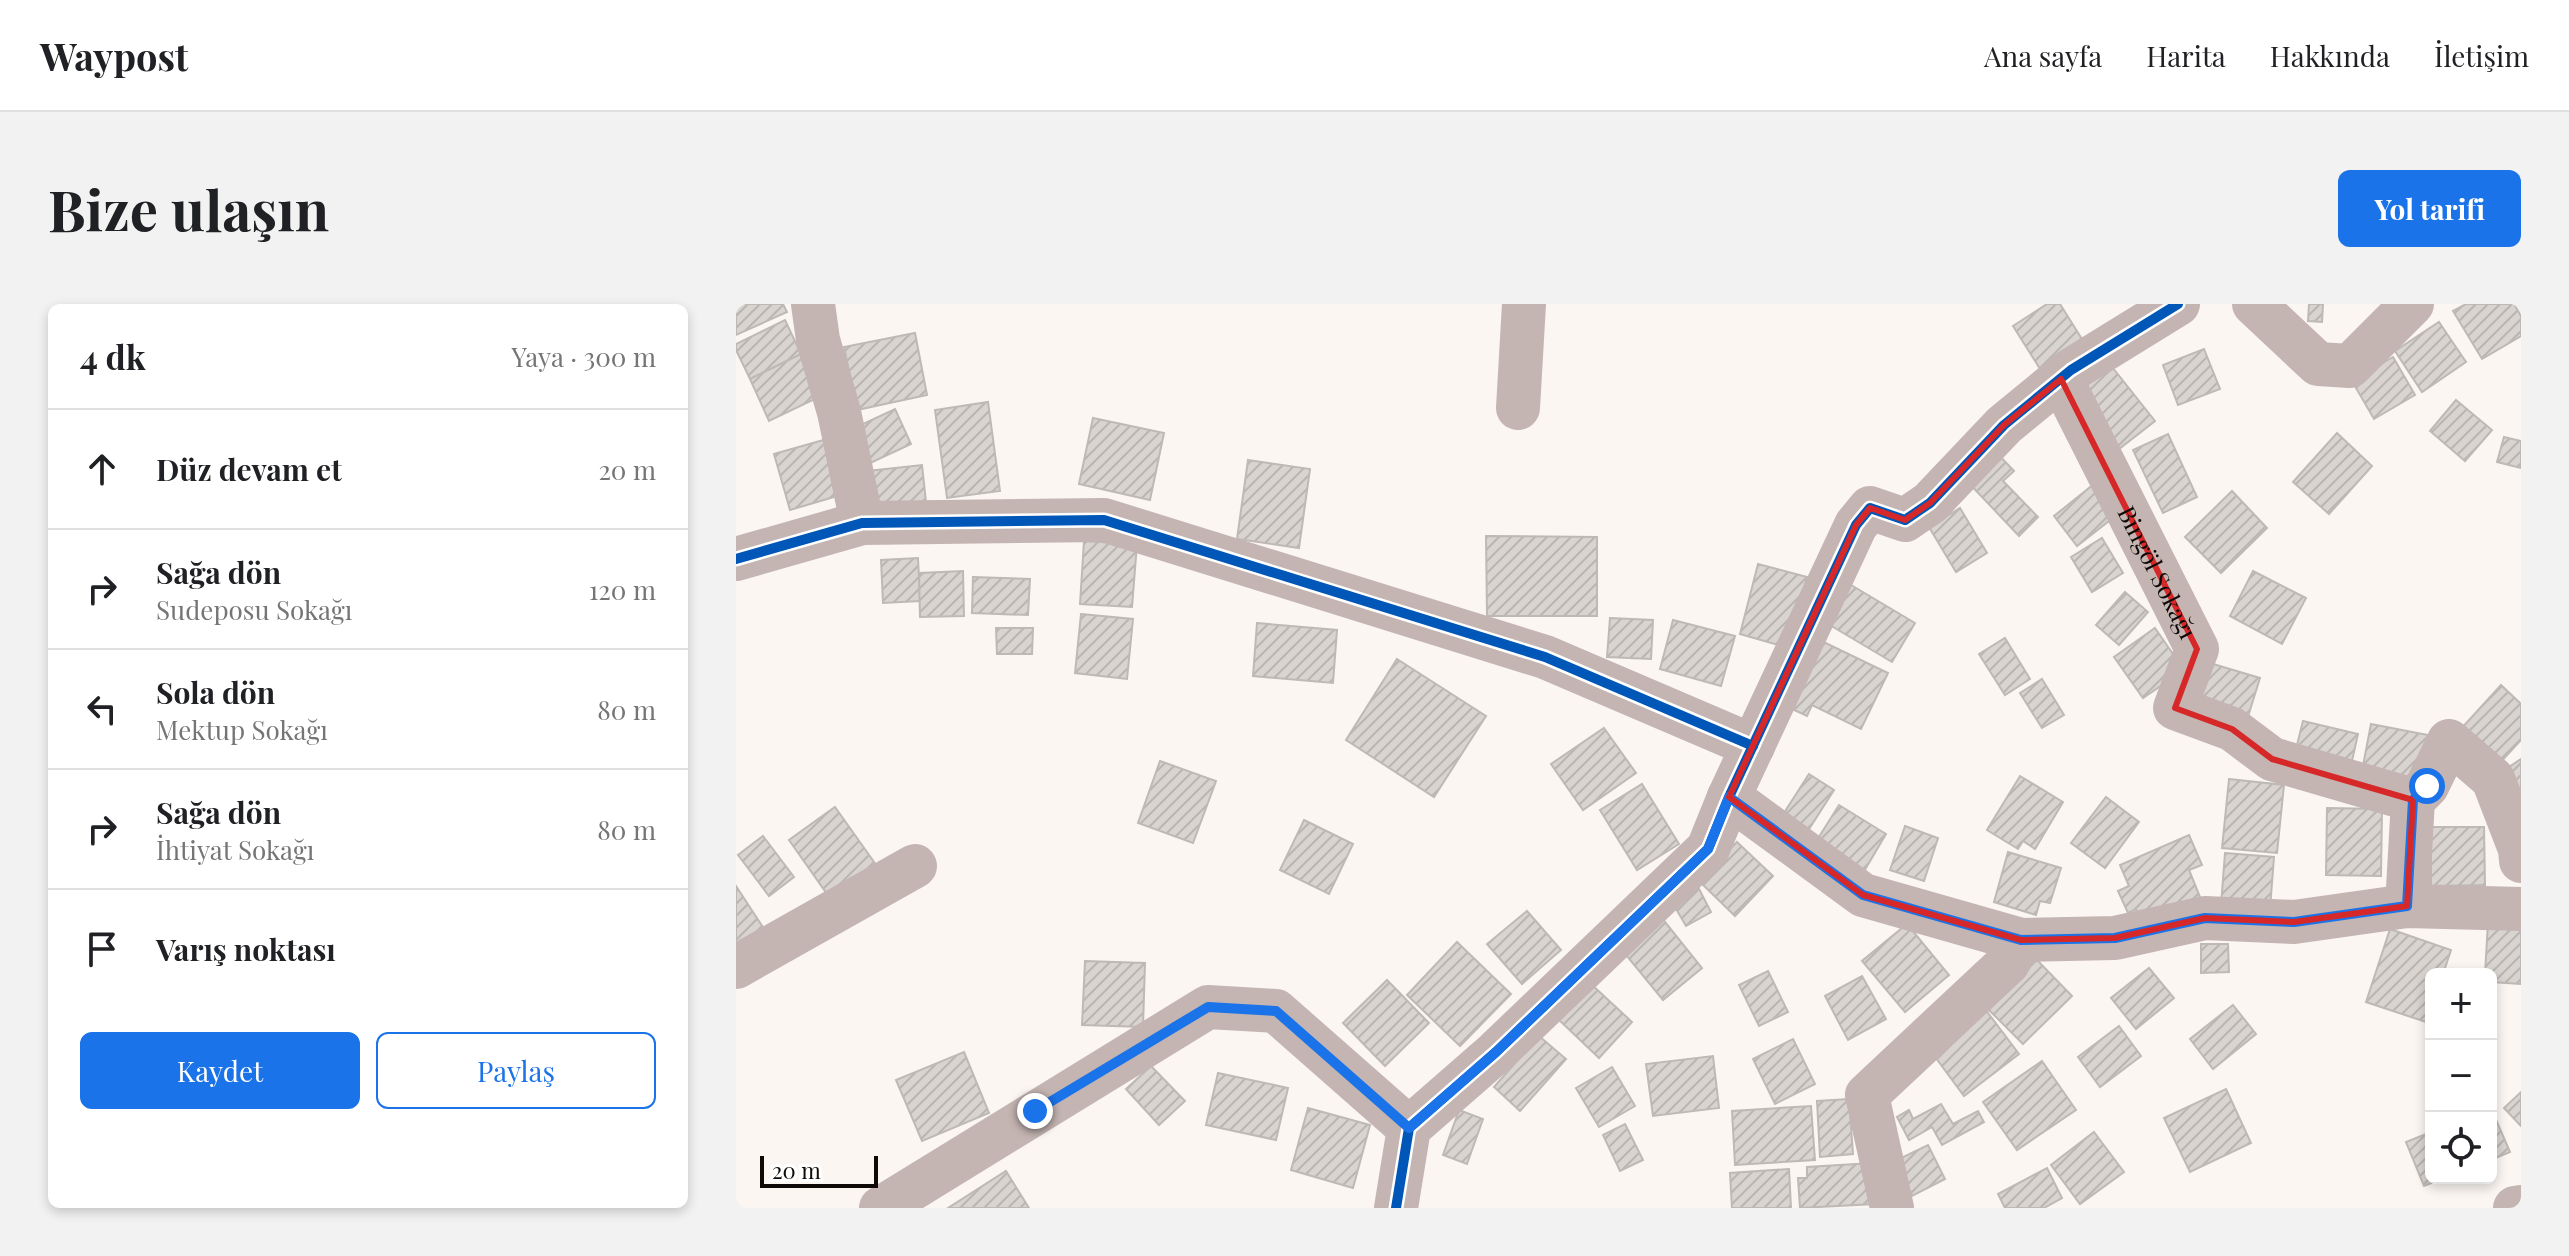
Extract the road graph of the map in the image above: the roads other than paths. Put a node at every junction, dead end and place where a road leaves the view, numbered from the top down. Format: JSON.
{"nodes":[{"id":1,"x":813,"y":304,"type":"edge"},
{"id":2,"x":1524,"y":304,"type":"edge"},
{"id":3,"x":2178,"y":304,"type":"edge"},
{"id":4,"x":2254,"y":304,"type":"edge"},
{"id":5,"x":2412,"y":304,"type":"edge"},
{"id":6,"x":2061,"y":379,"type":"junction"},
{"id":7,"x":1518,"y":408,"type":"dead end"},
{"id":8,"x":862,"y":523,"type":"junction"},
{"id":9,"x":736,"y":559,"type":"edge"},
{"id":10,"x":1753,"y":746,"type":"junction"},
{"id":11,"x":1729,"y":797,"type":"junction"},
{"id":12,"x":2413,"y":800,"type":"junction"},
{"id":13,"x":2521,"y":861,"type":"edge"},
{"id":14,"x":915,"y":866,"type":"dead end"},
{"id":15,"x":2407,"y":906,"type":"junction"},
{"id":16,"x":2521,"y":909,"type":"edge"},
{"id":17,"x":2021,"y":940,"type":"junction"},
{"id":18,"x":736,"y":967,"type":"edge"},
{"id":19,"x":1409,"y":1128,"type":"junction"},
{"id":20,"x":2521,"y":1207,"type":"edge"},
{"id":21,"x":881,"y":1208,"type":"edge"},
{"id":22,"x":1396,"y":1208,"type":"edge"},
{"id":23,"x":1892,"y":1208,"type":"edge"},
{"id":24,"x":2515,"y":1208,"type":"edge"}],
"edges":[{"from":1,"to":8,"type":"street"},
{"from":2,"to":7,"type":"street"},
{"from":3,"to":6,"type":"street"},
{"from":4,"to":5,"type":"street"},
{"from":6,"to":10,"type":"street"},
{"from":6,"to":12,"type":"street","name":"Bingöl Sokağı"},
{"from":8,"to":9,"type":"street"},
{"from":8,"to":10,"type":"street"},
{"from":10,"to":11,"type":"street"},
{"from":11,"to":17,"type":"street"},
{"from":11,"to":19,"type":"street"},
{"from":12,"to":13,"type":"street"},
{"from":12,"to":15,"type":"street"},
{"from":14,"to":18,"type":"street"},
{"from":15,"to":16,"type":"street"},
{"from":15,"to":17,"type":"street"},
{"from":17,"to":23,"type":"street"},
{"from":19,"to":21,"type":"street"},
{"from":19,"to":22,"type":"street"},
{"from":20,"to":24,"type":"street"}]}
